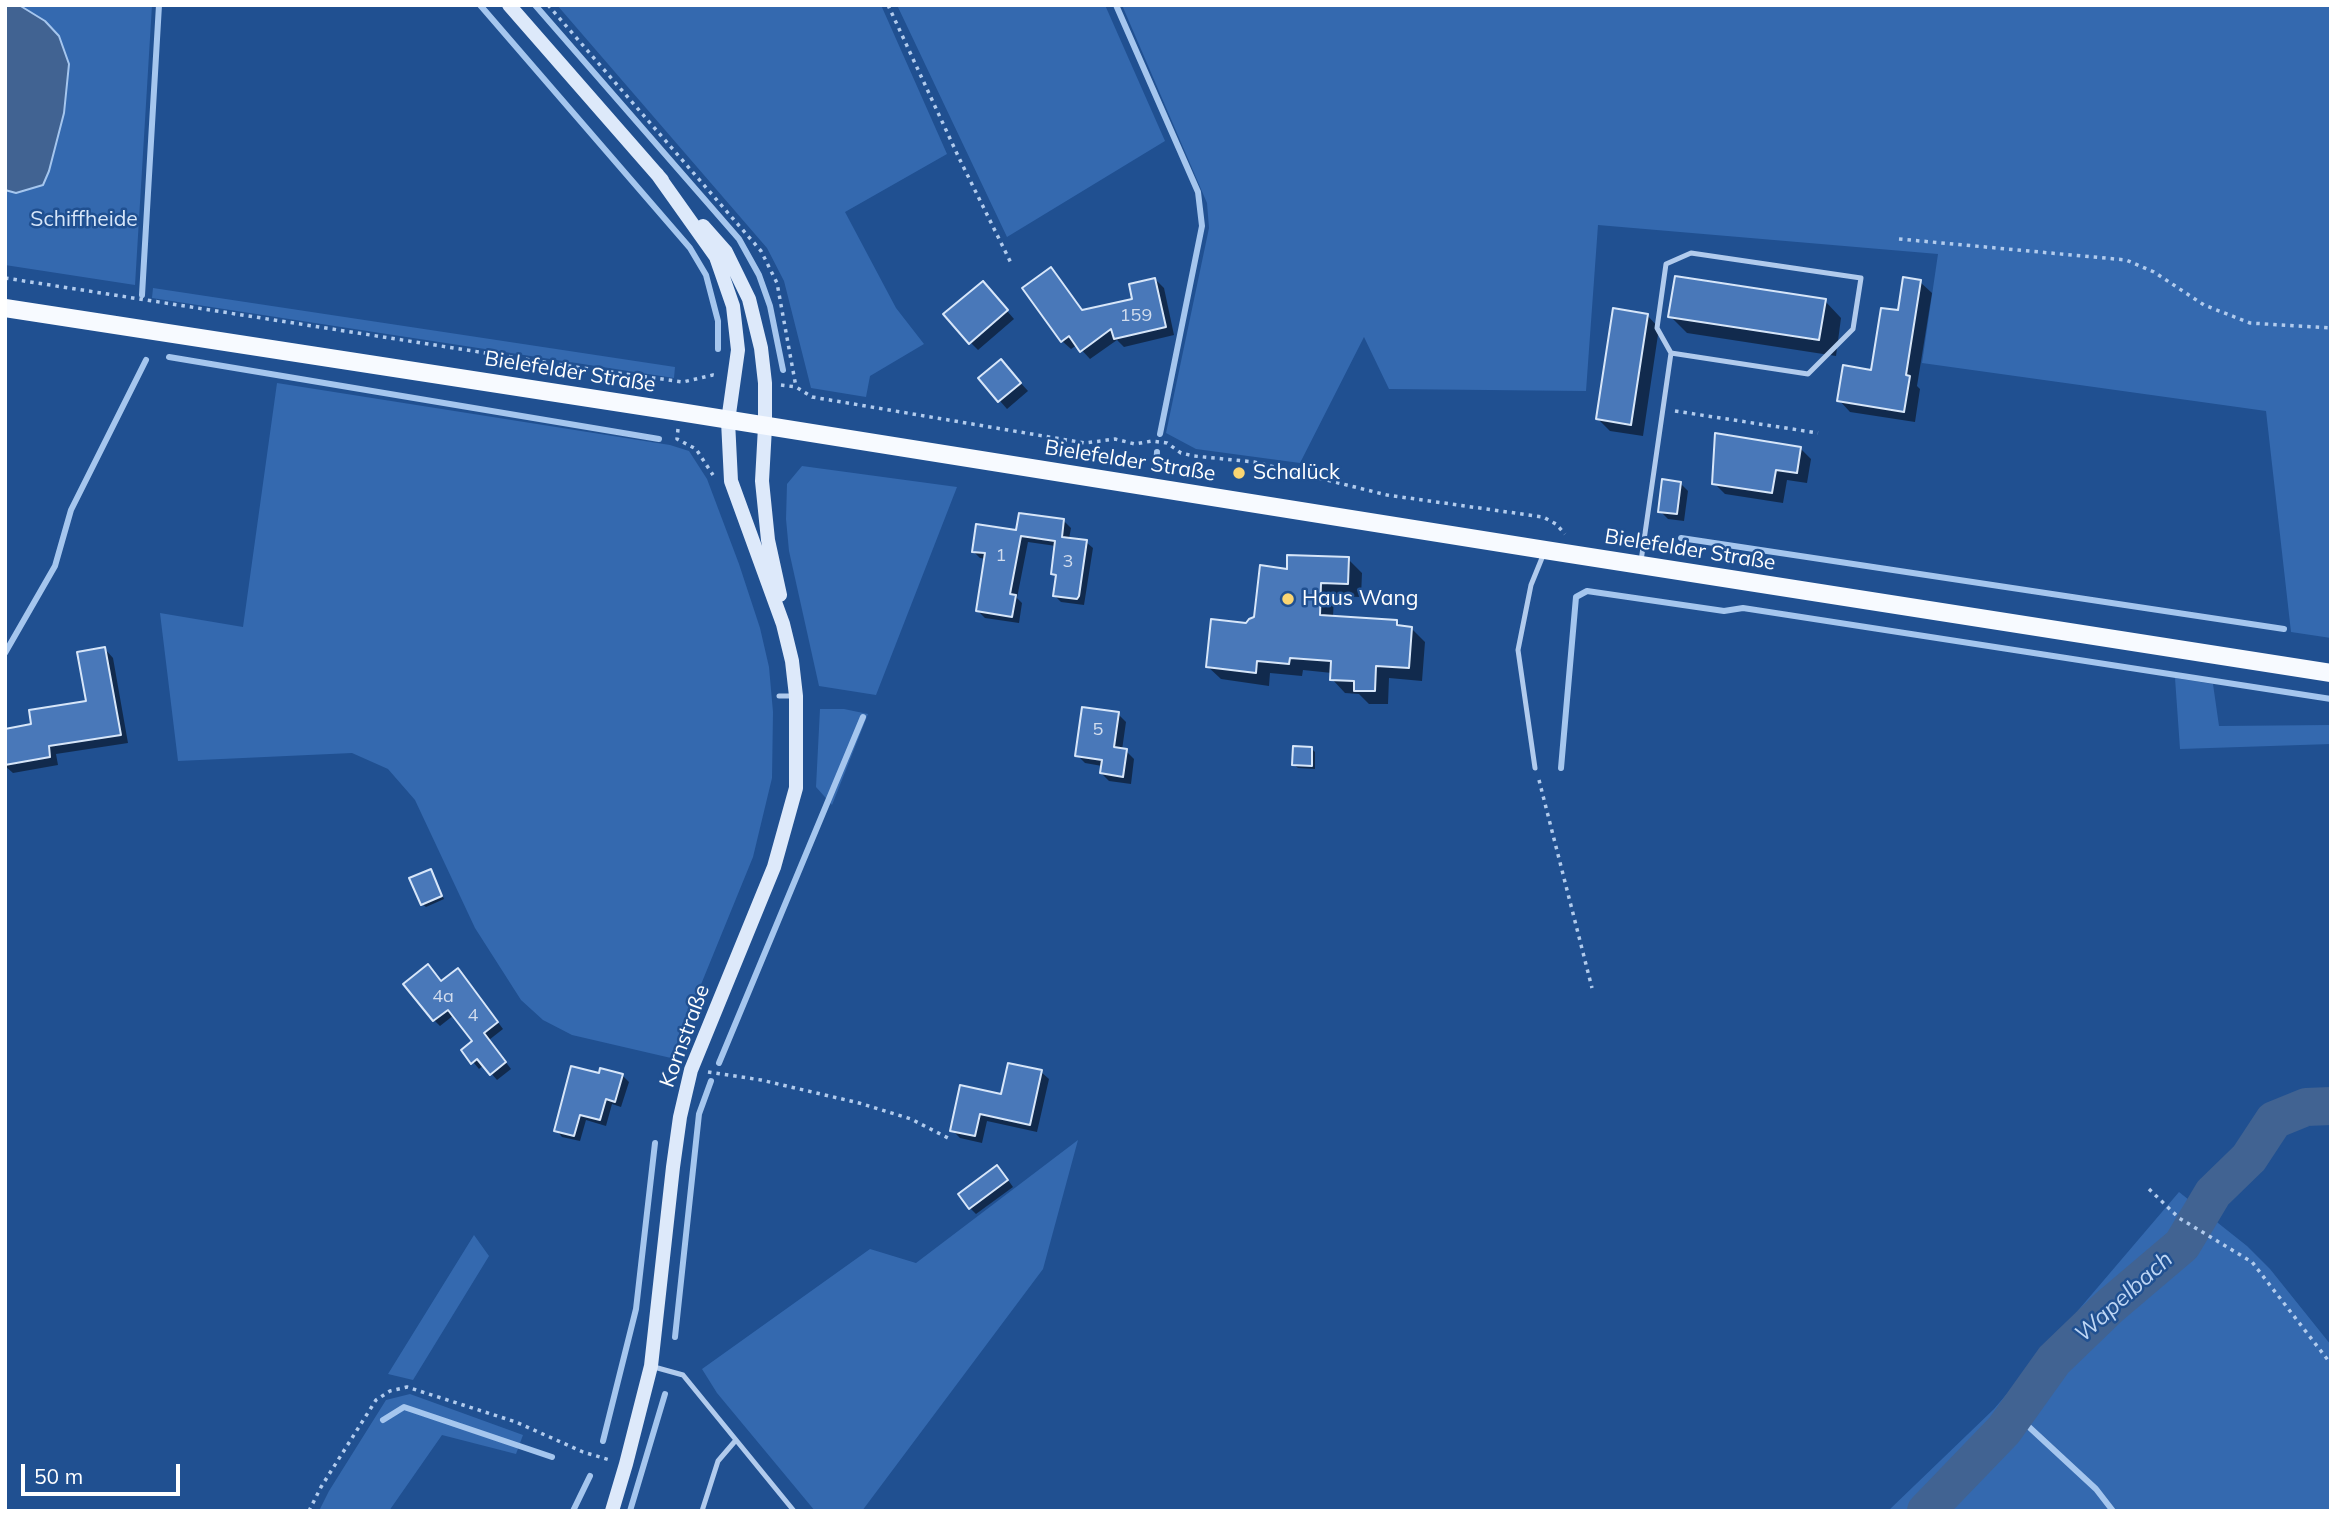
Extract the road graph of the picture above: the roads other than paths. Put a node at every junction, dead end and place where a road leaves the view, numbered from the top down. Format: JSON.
{"nodes":[{"id":1,"x":509,"y":5,"type":"edge"},
{"id":2,"x":657,"y":174,"type":"junction"},
{"id":3,"x":5,"y":308,"type":"edge"},
{"id":4,"x":1671,"y":353,"type":"junction"},
{"id":5,"x":728,"y":421,"type":"junction"},
{"id":6,"x":765,"y":427,"type":"junction"},
{"id":7,"x":1545,"y":551,"type":"junction"},
{"id":8,"x":1641,"y":565,"type":"junction"},
{"id":9,"x":783,"y":624,"type":"junction"},
{"id":10,"x":2331,"y":673,"type":"edge"},
{"id":11,"x":779,"y":696,"type":"dead end"},
{"id":12,"x":796,"y":696,"type":"junction"},
{"id":13,"x":1535,"y":768,"type":"road end"},
{"id":14,"x":651,"y":1366,"type":"junction"},
{"id":15,"x":736,"y":1440,"type":"junction"},
{"id":16,"x":611,"y":1511,"type":"edge"},
{"id":17,"x":702,"y":1511,"type":"edge"},
{"id":18,"x":794,"y":1511,"type":"edge"}],
"edges":[{"from":1,"to":2,"type":"street"},
{"from":2,"to":5,"type":"street","name":"Kornstraße"},
{"from":2,"to":6,"type":"street","name":"Kornstraße"},
{"from":3,"to":5,"type":"main road","name":"Bielefelder Straße"},
{"from":4,"to":4,"type":"lane"},
{"from":4,"to":8,"type":"lane"},
{"from":5,"to":6,"type":"main road","name":"Bielefelder Straße"},
{"from":5,"to":9,"type":"street","name":"Kornstraße"},
{"from":6,"to":7,"type":"main road","name":"Bielefelder Straße"},
{"from":6,"to":9,"type":"street","name":"Kornstraße"},
{"from":7,"to":8,"type":"main road","name":"Bielefelder Straße"},
{"from":7,"to":13,"type":"lane"},
{"from":8,"to":10,"type":"main road","name":"Bielefelder Straße"},
{"from":9,"to":12,"type":"street","name":"Kornstraße"},
{"from":11,"to":12,"type":"lane"},
{"from":12,"to":14,"type":"street","name":"Kornstraße"},
{"from":14,"to":15,"type":"lane"},
{"from":14,"to":16,"type":"street","name":"Kornstraße"},
{"from":15,"to":17,"type":"lane"},
{"from":15,"to":18,"type":"lane"}]}
